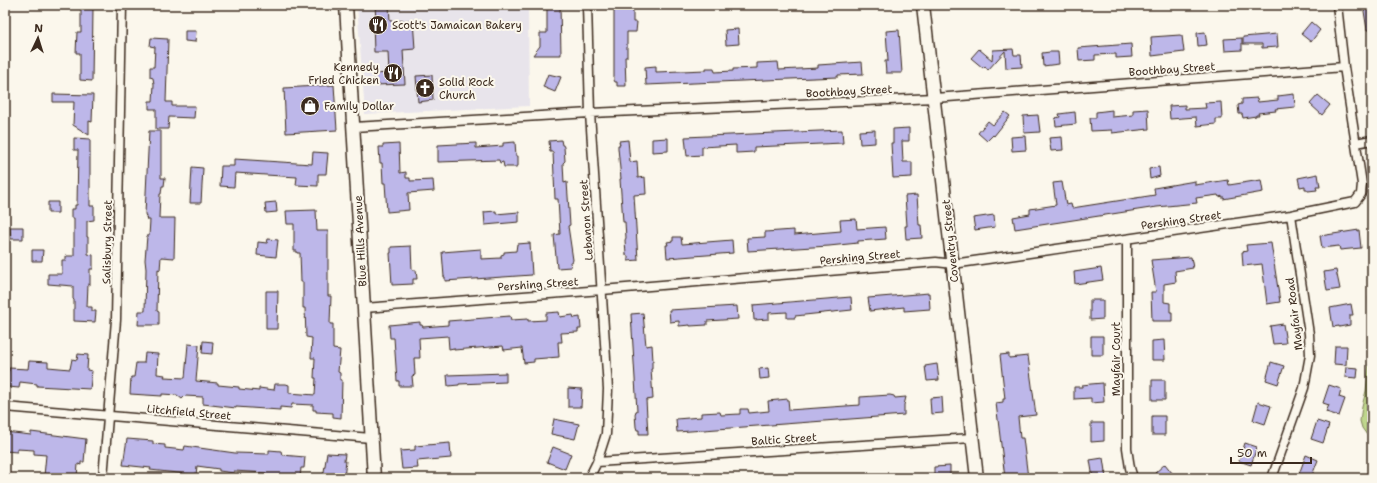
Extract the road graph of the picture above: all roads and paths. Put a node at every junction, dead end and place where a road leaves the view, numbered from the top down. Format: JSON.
{"nodes":[{"id":1,"x":122,"y":5,"type":"edge"},
{"id":2,"x":346,"y":5,"type":"edge"},
{"id":3,"x":587,"y":5,"type":"edge"},
{"id":4,"x":923,"y":5,"type":"edge"},
{"id":5,"x":1338,"y":5,"type":"edge"},
{"id":6,"x":1344,"y":67,"type":"junction"},
{"id":7,"x":934,"y":98,"type":"junction"},
{"id":8,"x":590,"y":113,"type":"junction"},
{"id":9,"x":354,"y":126,"type":"junction"},
{"id":10,"x":1372,"y":140,"type":"edge"},
{"id":11,"x":1356,"y":143,"type":"junction"},
{"id":12,"x":1291,"y":215,"type":"junction"},
{"id":13,"x":1127,"y":239,"type":"junction"},
{"id":14,"x":953,"y":264,"type":"junction"},
{"id":15,"x":602,"y":290,"type":"junction"},
{"id":16,"x":364,"y":308,"type":"junction"},
{"id":17,"x":5,"y":407,"type":"edge"},
{"id":18,"x":109,"y":416,"type":"junction"},
{"id":19,"x":371,"y":438,"type":"junction"},
{"id":20,"x":972,"y":438,"type":"junction"},
{"id":21,"x":597,"y":462,"type":"junction"},
{"id":22,"x":103,"y":478,"type":"edge"},
{"id":23,"x":374,"y":478,"type":"edge"},
{"id":24,"x":588,"y":478,"type":"edge"},
{"id":25,"x":977,"y":478,"type":"edge"},
{"id":26,"x":1133,"y":478,"type":"edge"},
{"id":27,"x":1272,"y":478,"type":"edge"}],
"edges":[{"from":1,"to":18,"type":"street","name":"Salisbury Street"},
{"from":2,"to":9,"type":"main road","name":"Blue Hills Avenue"},
{"from":3,"to":8,"type":"street","name":"Lebanon Street"},
{"from":4,"to":7,"type":"main road","name":"Coventry Street"},
{"from":5,"to":6,"type":"street"},
{"from":6,"to":7,"type":"street","name":"Boothbay Street"},
{"from":6,"to":11,"type":"street"},
{"from":7,"to":8,"type":"street","name":"Boothbay Street"},
{"from":7,"to":14,"type":"main road","name":"Coventry Street"},
{"from":8,"to":9,"type":"street","name":"Boothbay Street"},
{"from":8,"to":15,"type":"street","name":"Lebanon Street"},
{"from":9,"to":16,"type":"main road","name":"Blue Hills Avenue"},
{"from":10,"to":11,"type":"street"},
{"from":11,"to":12,"type":"street","name":"Pershing Street"},
{"from":12,"to":13,"type":"street","name":"Pershing Street"},
{"from":12,"to":27,"type":"street","name":"Mayfair Road"},
{"from":13,"to":14,"type":"street","name":"Pershing Street"},
{"from":13,"to":26,"type":"street","name":"Mayfair Court"},
{"from":14,"to":15,"type":"street","name":"Pershing Street"},
{"from":14,"to":20,"type":"main road","name":"Coventry Street"},
{"from":15,"to":16,"type":"street","name":"Pershing Street"},
{"from":15,"to":21,"type":"street","name":"Lebanon Street"},
{"from":16,"to":19,"type":"main road","name":"Blue Hills Avenue"},
{"from":17,"to":18,"type":"street","name":"Litchfield Street"},
{"from":18,"to":19,"type":"street","name":"Litchfield Street"},
{"from":18,"to":22,"type":"street","name":"Salisbury Street"},
{"from":19,"to":23,"type":"main road","name":"Blue Hills Avenue"},
{"from":20,"to":21,"type":"street","name":"Baltic Street"},
{"from":20,"to":25,"type":"main road","name":"Coventry Street"},
{"from":21,"to":24,"type":"street","name":"Lebanon Street"}]}
